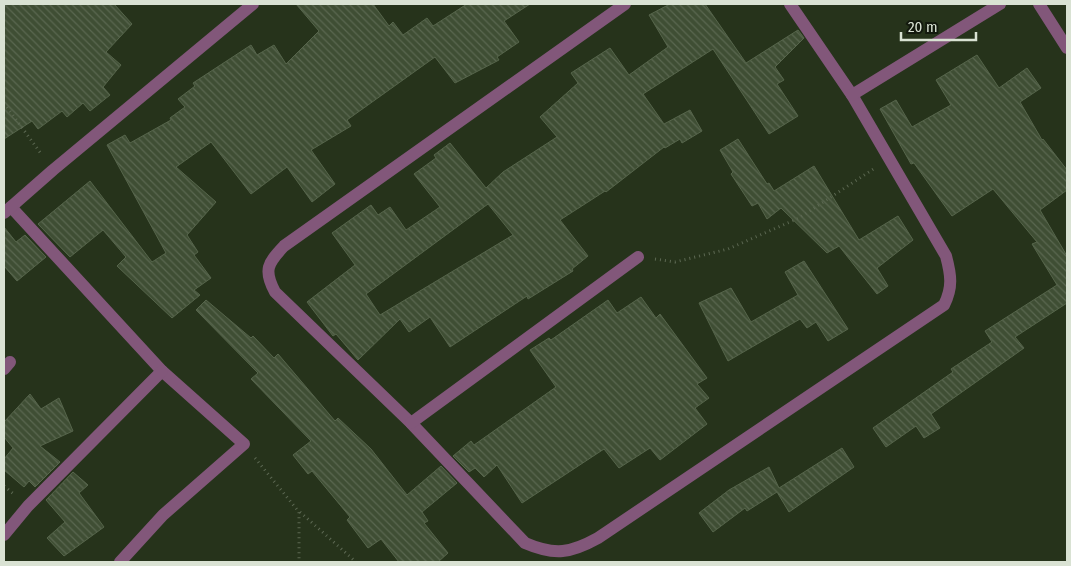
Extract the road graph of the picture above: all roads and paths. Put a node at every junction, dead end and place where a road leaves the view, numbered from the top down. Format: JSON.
{"nodes":[{"id":1,"x":253,"y":4,"type":"edge"},
{"id":2,"x":625,"y":4,"type":"edge"},
{"id":3,"x":790,"y":4,"type":"edge"},
{"id":4,"x":1000,"y":4,"type":"edge"},
{"id":5,"x":1039,"y":4,"type":"edge"},
{"id":6,"x":1067,"y":48,"type":"edge"},
{"id":7,"x":852,"y":95,"type":"junction"},
{"id":8,"x":4,"y":103,"type":"edge"},
{"id":9,"x":890,"y":158,"type":"junction"},
{"id":10,"x":53,"y":170,"type":"junction"},
{"id":11,"x":8,"y":210,"type":"edge"},
{"id":12,"x":638,"y":257,"type":"joint"},
{"id":13,"x":162,"y":371,"type":"junction"},
{"id":14,"x":411,"y":423,"type":"junction"},
{"id":15,"x":244,"y":444,"type":"junction"},
{"id":16,"x":299,"y":512,"type":"junction"},
{"id":17,"x":4,"y":535,"type":"edge"},
{"id":18,"x":120,"y":562,"type":"edge"},
{"id":19,"x":299,"y":562,"type":"edge"},
{"id":20,"x":356,"y":562,"type":"edge"}],
"edges":[{"from":1,"to":10,"type":"street"},
{"from":2,"to":14,"type":"street"},
{"from":3,"to":7,"type":"street"},
{"from":4,"to":7,"type":"street"},
{"from":5,"to":6,"type":"street"},
{"from":7,"to":9,"type":"street"},
{"from":8,"to":10,"type":"path"},
{"from":9,"to":12,"type":"path"},
{"from":9,"to":14,"type":"street"},
{"from":10,"to":11,"type":"street"},
{"from":11,"to":13,"type":"street"},
{"from":12,"to":14,"type":"street"},
{"from":13,"to":15,"type":"street"},
{"from":13,"to":17,"type":"street"},
{"from":15,"to":16,"type":"path"},
{"from":15,"to":18,"type":"street"},
{"from":16,"to":19,"type":"path"},
{"from":16,"to":20,"type":"path"}]}
